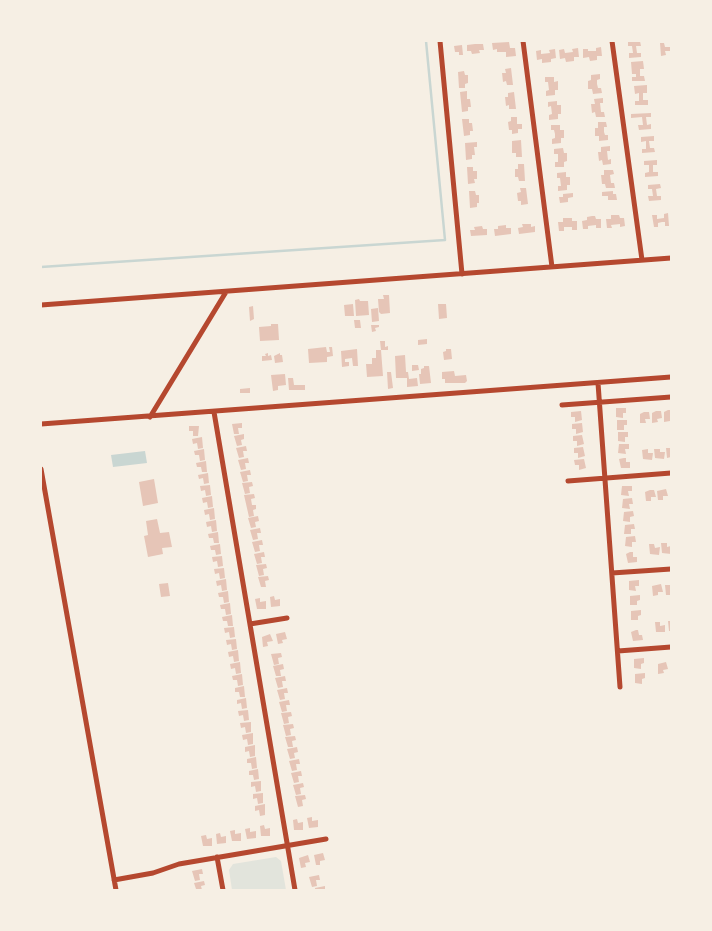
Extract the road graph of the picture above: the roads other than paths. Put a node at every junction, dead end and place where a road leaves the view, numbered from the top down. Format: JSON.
{"nodes":[{"id":1,"x":440,"y":41,"type":"edge"},
{"id":2,"x":523,"y":41,"type":"edge"},
{"id":3,"x":612,"y":41,"type":"edge"},
{"id":4,"x":671,"y":258,"type":"edge"},
{"id":5,"x":642,"y":260,"type":"junction"},
{"id":6,"x":552,"y":267,"type":"junction"},
{"id":7,"x":462,"y":274,"type":"junction"},
{"id":8,"x":226,"y":292,"type":"junction"},
{"id":9,"x":41,"y":305,"type":"edge"},
{"id":10,"x":671,"y":377,"type":"edge"},
{"id":11,"x":598,"y":382,"type":"junction"},
{"id":12,"x":671,"y":397,"type":"edge"},
{"id":13,"x":599,"y":402,"type":"junction"},
{"id":14,"x":562,"y":405,"type":"dead end"},
{"id":15,"x":214,"y":412,"type":"junction"},
{"id":16,"x":150,"y":417,"type":"junction"},
{"id":17,"x":41,"y":424,"type":"edge"},
{"id":18,"x":41,"y":469,"type":"edge"},
{"id":19,"x":671,"y":473,"type":"edge"},
{"id":20,"x":605,"y":478,"type":"junction"},
{"id":21,"x":568,"y":481,"type":"dead end"},
{"id":22,"x":671,"y":569,"type":"edge"},
{"id":23,"x":612,"y":573,"type":"junction"},
{"id":24,"x":287,"y":618,"type":"dead end"},
{"id":25,"x":250,"y":624,"type":"junction"},
{"id":26,"x":671,"y":647,"type":"edge"},
{"id":27,"x":618,"y":651,"type":"junction"},
{"id":28,"x":620,"y":687,"type":"dead end"},
{"id":29,"x":326,"y":839,"type":"dead end"},
{"id":30,"x":288,"y":845,"type":"junction"},
{"id":31,"x":217,"y":857,"type":"junction"},
{"id":32,"x":114,"y":880,"type":"junction"},
{"id":33,"x":116,"y":890,"type":"edge"},
{"id":34,"x":223,"y":890,"type":"edge"},
{"id":35,"x":296,"y":890,"type":"edge"}],
"edges":[{"from":1,"to":7,"type":"street"},
{"from":2,"to":6,"type":"street"},
{"from":3,"to":5,"type":"street"},
{"from":4,"to":5,"type":"street"},
{"from":5,"to":6,"type":"street"},
{"from":6,"to":7,"type":"street"},
{"from":7,"to":8,"type":"street"},
{"from":8,"to":9,"type":"street"},
{"from":8,"to":16,"type":"street"},
{"from":10,"to":11,"type":"street"},
{"from":11,"to":13,"type":"street"},
{"from":11,"to":15,"type":"street"},
{"from":12,"to":13,"type":"street"},
{"from":13,"to":14,"type":"street"},
{"from":13,"to":20,"type":"street"},
{"from":15,"to":16,"type":"street"},
{"from":15,"to":25,"type":"street"},
{"from":16,"to":17,"type":"street"},
{"from":18,"to":32,"type":"street"},
{"from":19,"to":20,"type":"street"},
{"from":20,"to":21,"type":"street"},
{"from":20,"to":23,"type":"street"},
{"from":22,"to":23,"type":"street"},
{"from":23,"to":27,"type":"street"},
{"from":24,"to":25,"type":"street"},
{"from":25,"to":30,"type":"street"},
{"from":26,"to":27,"type":"street"},
{"from":27,"to":28,"type":"street"},
{"from":29,"to":30,"type":"street"},
{"from":30,"to":31,"type":"street"},
{"from":30,"to":35,"type":"street"},
{"from":31,"to":32,"type":"street"},
{"from":31,"to":34,"type":"street"},
{"from":32,"to":33,"type":"street"}]}
